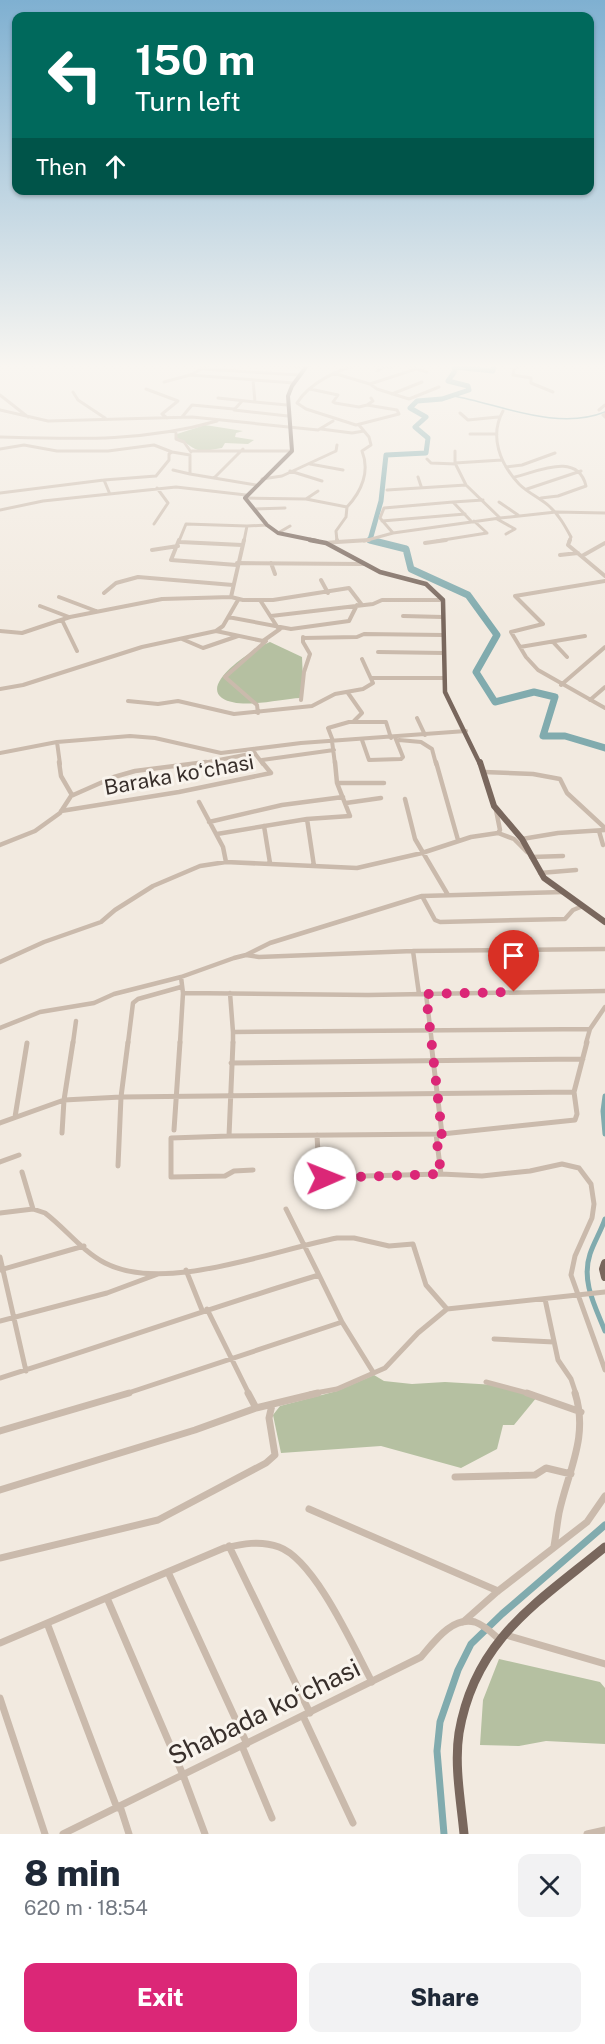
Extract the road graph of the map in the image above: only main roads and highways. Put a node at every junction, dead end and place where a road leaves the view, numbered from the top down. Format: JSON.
{"nodes":[{"id":1,"x":292,"y":449,"type":"edge"},
{"id":2,"x":605,"y":922,"type":"edge"},
{"id":3,"x":605,"y":1263,"type":"edge"},
{"id":4,"x":605,"y":1277,"type":"edge"},
{"id":5,"x":605,"y":1547,"type":"edge"},
{"id":6,"x":464,"y":1834,"type":"edge"}],
"edges":[{"from":1,"to":2,"type":"main road"},
{"from":3,"to":4,"type":"main road"},
{"from":5,"to":6,"type":"main road"}]}
